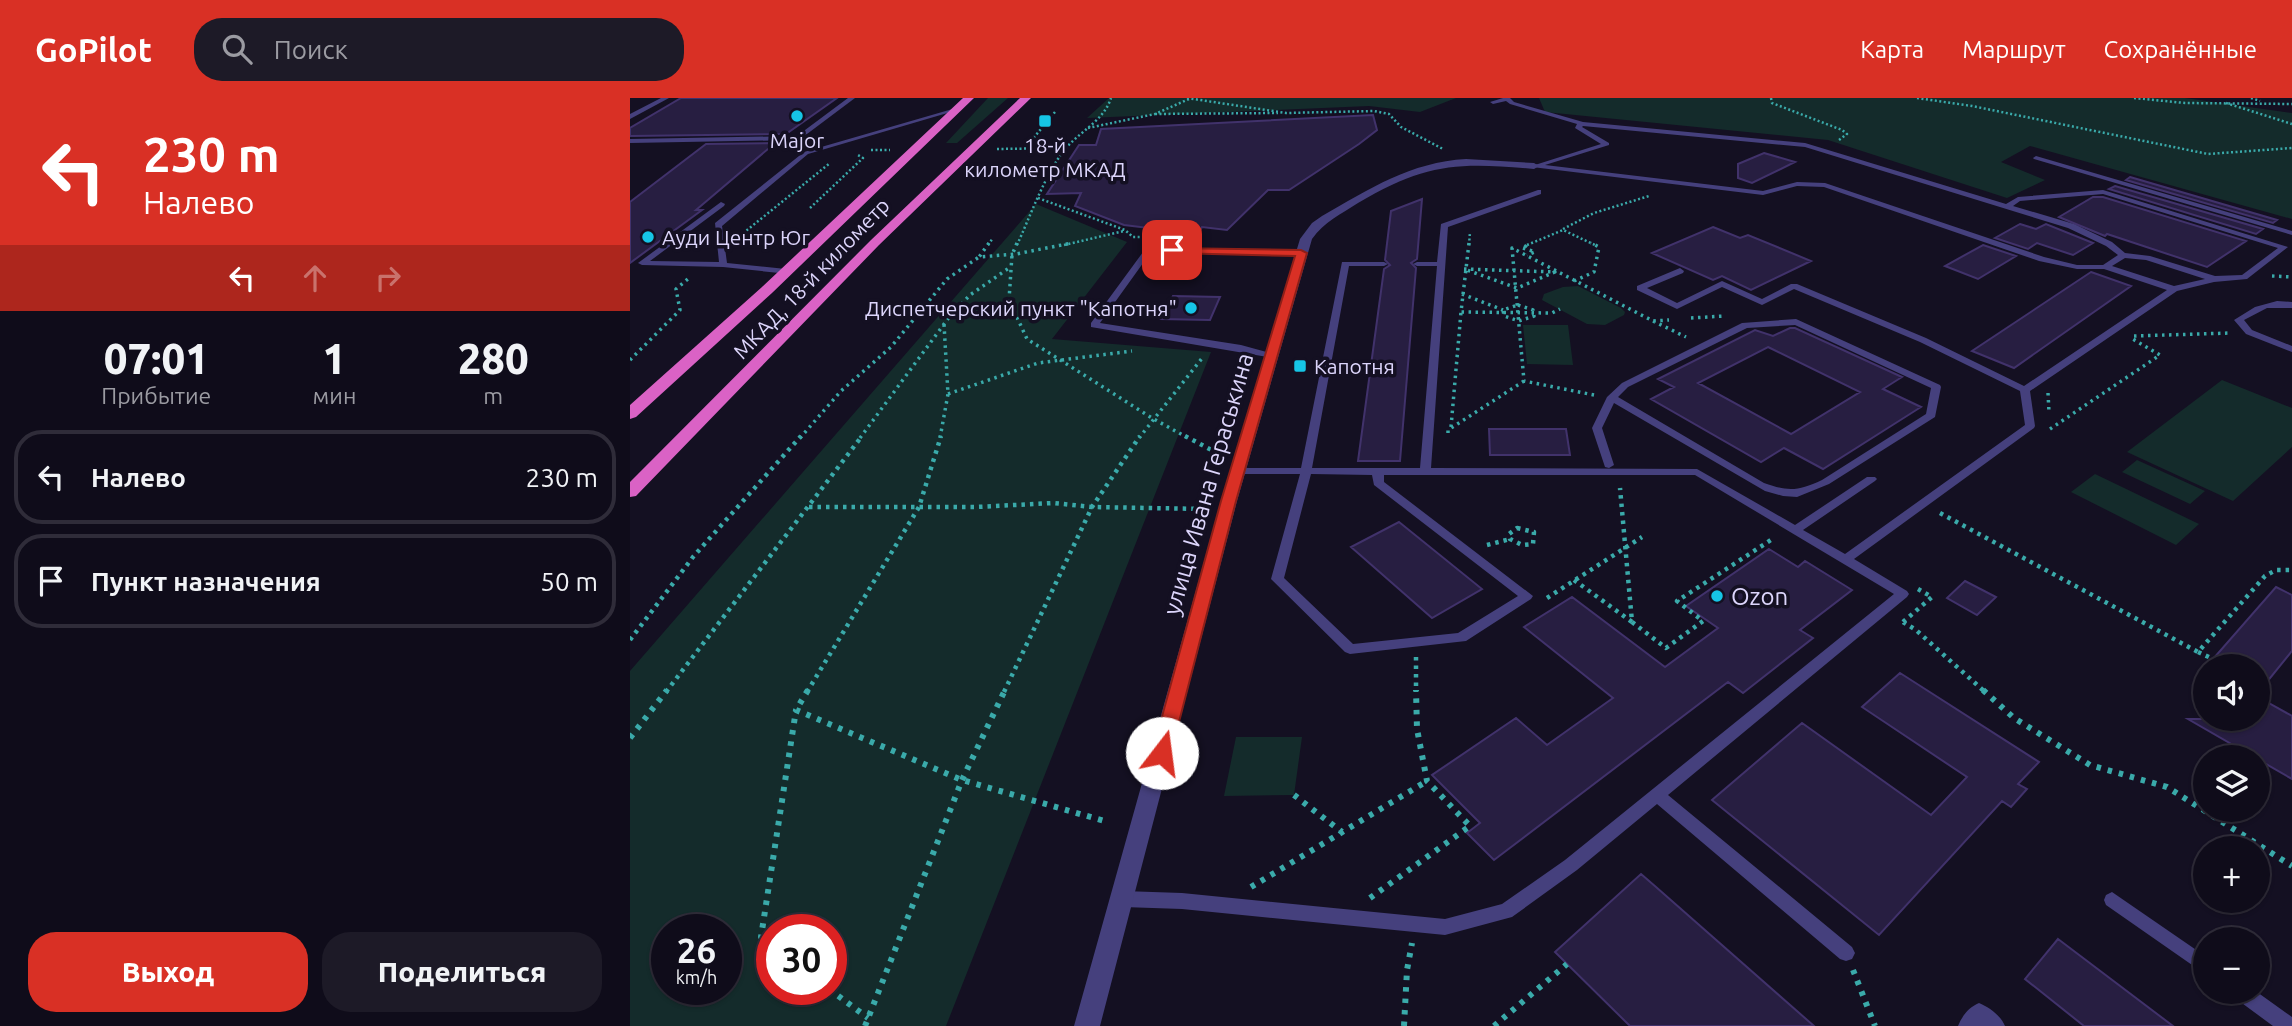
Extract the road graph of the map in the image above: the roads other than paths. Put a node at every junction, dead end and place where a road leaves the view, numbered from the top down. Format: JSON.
{"nodes":[{"id":1,"x":666,"y":98,"type":"edge"},
{"id":2,"x":852,"y":98,"type":"edge"},
{"id":3,"x":969,"y":98,"type":"edge"},
{"id":4,"x":1026,"y":98,"type":"edge"},
{"id":5,"x":1493,"y":102,"type":"dead end"},
{"id":6,"x":958,"y":108,"type":"junction"},
{"id":7,"x":630,"y":117,"type":"edge"},
{"id":8,"x":1582,"y":124,"type":"junction"},
{"id":9,"x":630,"y":141,"type":"edge"},
{"id":10,"x":2036,"y":158,"type":"dead end"},
{"id":11,"x":1534,"y":166,"type":"junction"},
{"id":12,"x":1538,"y":192,"type":"dead end"},
{"id":13,"x":721,"y":204,"type":"dead end"},
{"id":14,"x":2009,"y":205,"type":"junction"},
{"id":15,"x":2292,"y":233,"type":"edge"},
{"id":16,"x":1301,"y":253,"type":"junction"},
{"id":17,"x":2123,"y":255,"type":"junction"},
{"id":18,"x":1384,"y":264,"type":"dead end"},
{"id":19,"x":1417,"y":264,"type":"dead end"},
{"id":20,"x":1441,"y":264,"type":"junction"},
{"id":21,"x":723,"y":265,"type":"junction"},
{"id":22,"x":2105,"y":267,"type":"junction"},
{"id":23,"x":1680,"y":271,"type":"dead end"},
{"id":24,"x":786,"y":272,"type":"junction"},
{"id":25,"x":2214,"y":279,"type":"junction"},
{"id":26,"x":2174,"y":289,"type":"junction"},
{"id":27,"x":2292,"y":305,"type":"edge"},
{"id":28,"x":2249,"y":332,"type":"joint"},
{"id":29,"x":2292,"y":349,"type":"edge"},
{"id":30,"x":1271,"y":356,"type":"junction"},
{"id":31,"x":2025,"y":390,"type":"junction"},
{"id":32,"x":1612,"y":397,"type":"junction"},
{"id":33,"x":630,"y":414,"type":"edge"},
{"id":34,"x":1230,"y":463,"type":"junction"},
{"id":35,"x":1609,"y":465,"type":"dead end"},
{"id":36,"x":1306,"y":472,"type":"junction"},
{"id":37,"x":1378,"y":472,"type":"junction"},
{"id":38,"x":1425,"y":472,"type":"junction"},
{"id":39,"x":1871,"y":479,"type":"dead end"},
{"id":40,"x":630,"y":492,"type":"edge"},
{"id":41,"x":1795,"y":530,"type":"junction"},
{"id":42,"x":1845,"y":560,"type":"junction"},
{"id":43,"x":1657,"y":795,"type":"junction"},
{"id":44,"x":1123,"y":899,"type":"junction"},
{"id":45,"x":2112,"y":900,"type":"dead end"},
{"id":46,"x":1846,"y":953,"type":"road end"},
{"id":47,"x":2193,"y":957,"type":"edge"},
{"id":48,"x":2258,"y":1004,"type":"edge"},
{"id":49,"x":1087,"y":1026,"type":"edge"},
{"id":50,"x":1967,"y":1026,"type":"edge"},
{"id":51,"x":1996,"y":1026,"type":"edge"},
{"id":52,"x":2289,"y":1026,"type":"edge"}],
"edges":[{"from":1,"to":7,"type":"lane"},
{"from":2,"to":9,"type":"lane"},
{"from":3,"to":6,"type":"highway","name":"МКАД, 18-й километр"},
{"from":4,"to":40,"type":"highway","name":"МКАД, 18-й километр"},
{"from":5,"to":8,"type":"lane"},
{"from":6,"to":21,"type":"lane"},
{"from":6,"to":24,"type":"highway","name":"МКАД, 18-й километр"},
{"from":8,"to":11,"type":"lane"},
{"from":8,"to":14,"type":"lane"},
{"from":10,"to":15,"type":"lane"},
{"from":11,"to":16,"type":"street","name":"улица Ивана Гераськина"},
{"from":11,"to":22,"type":"lane"},
{"from":12,"to":20,"type":"lane"},
{"from":13,"to":21,"type":"lane"},
{"from":14,"to":17,"type":"lane"},
{"from":14,"to":25,"type":"lane"},
{"from":16,"to":30,"type":"street","name":"улица Ивана Гераськина"},
{"from":16,"to":30,"type":"lane"},
{"from":17,"to":22,"type":"lane"},
{"from":17,"to":25,"type":"lane"},
{"from":18,"to":36,"type":"lane"},
{"from":19,"to":20,"type":"lane"},
{"from":20,"to":38,"type":"lane"},
{"from":21,"to":24,"type":"lane"},
{"from":22,"to":26,"type":"lane"},
{"from":23,"to":31,"type":"lane"},
{"from":24,"to":33,"type":"highway","name":"МКАД, 18-й километр"},
{"from":25,"to":26,"type":"lane"},
{"from":26,"to":31,"type":"lane"},
{"from":27,"to":28,"type":"lane"},
{"from":28,"to":29,"type":"lane"},
{"from":30,"to":34,"type":"street","name":"улица Ивана Гераськина"},
{"from":31,"to":42,"type":"lane"},
{"from":32,"to":32,"type":"lane"},
{"from":32,"to":35,"type":"lane"},
{"from":34,"to":36,"type":"lane"},
{"from":34,"to":44,"type":"street","name":"улица Ивана Гераськина"},
{"from":36,"to":37,"type":"lane"},
{"from":36,"to":37,"type":"lane"},
{"from":37,"to":38,"type":"lane"},
{"from":38,"to":41,"type":"lane"},
{"from":39,"to":41,"type":"lane"},
{"from":41,"to":42,"type":"lane"},
{"from":42,"to":43,"type":"lane"},
{"from":43,"to":44,"type":"lane"},
{"from":43,"to":46,"type":"lane"},
{"from":44,"to":49,"type":"street","name":"улица Ивана Гераськина"},
{"from":45,"to":47,"type":"lane"},
{"from":48,"to":52,"type":"lane"},
{"from":50,"to":51,"type":"lane"}]}
